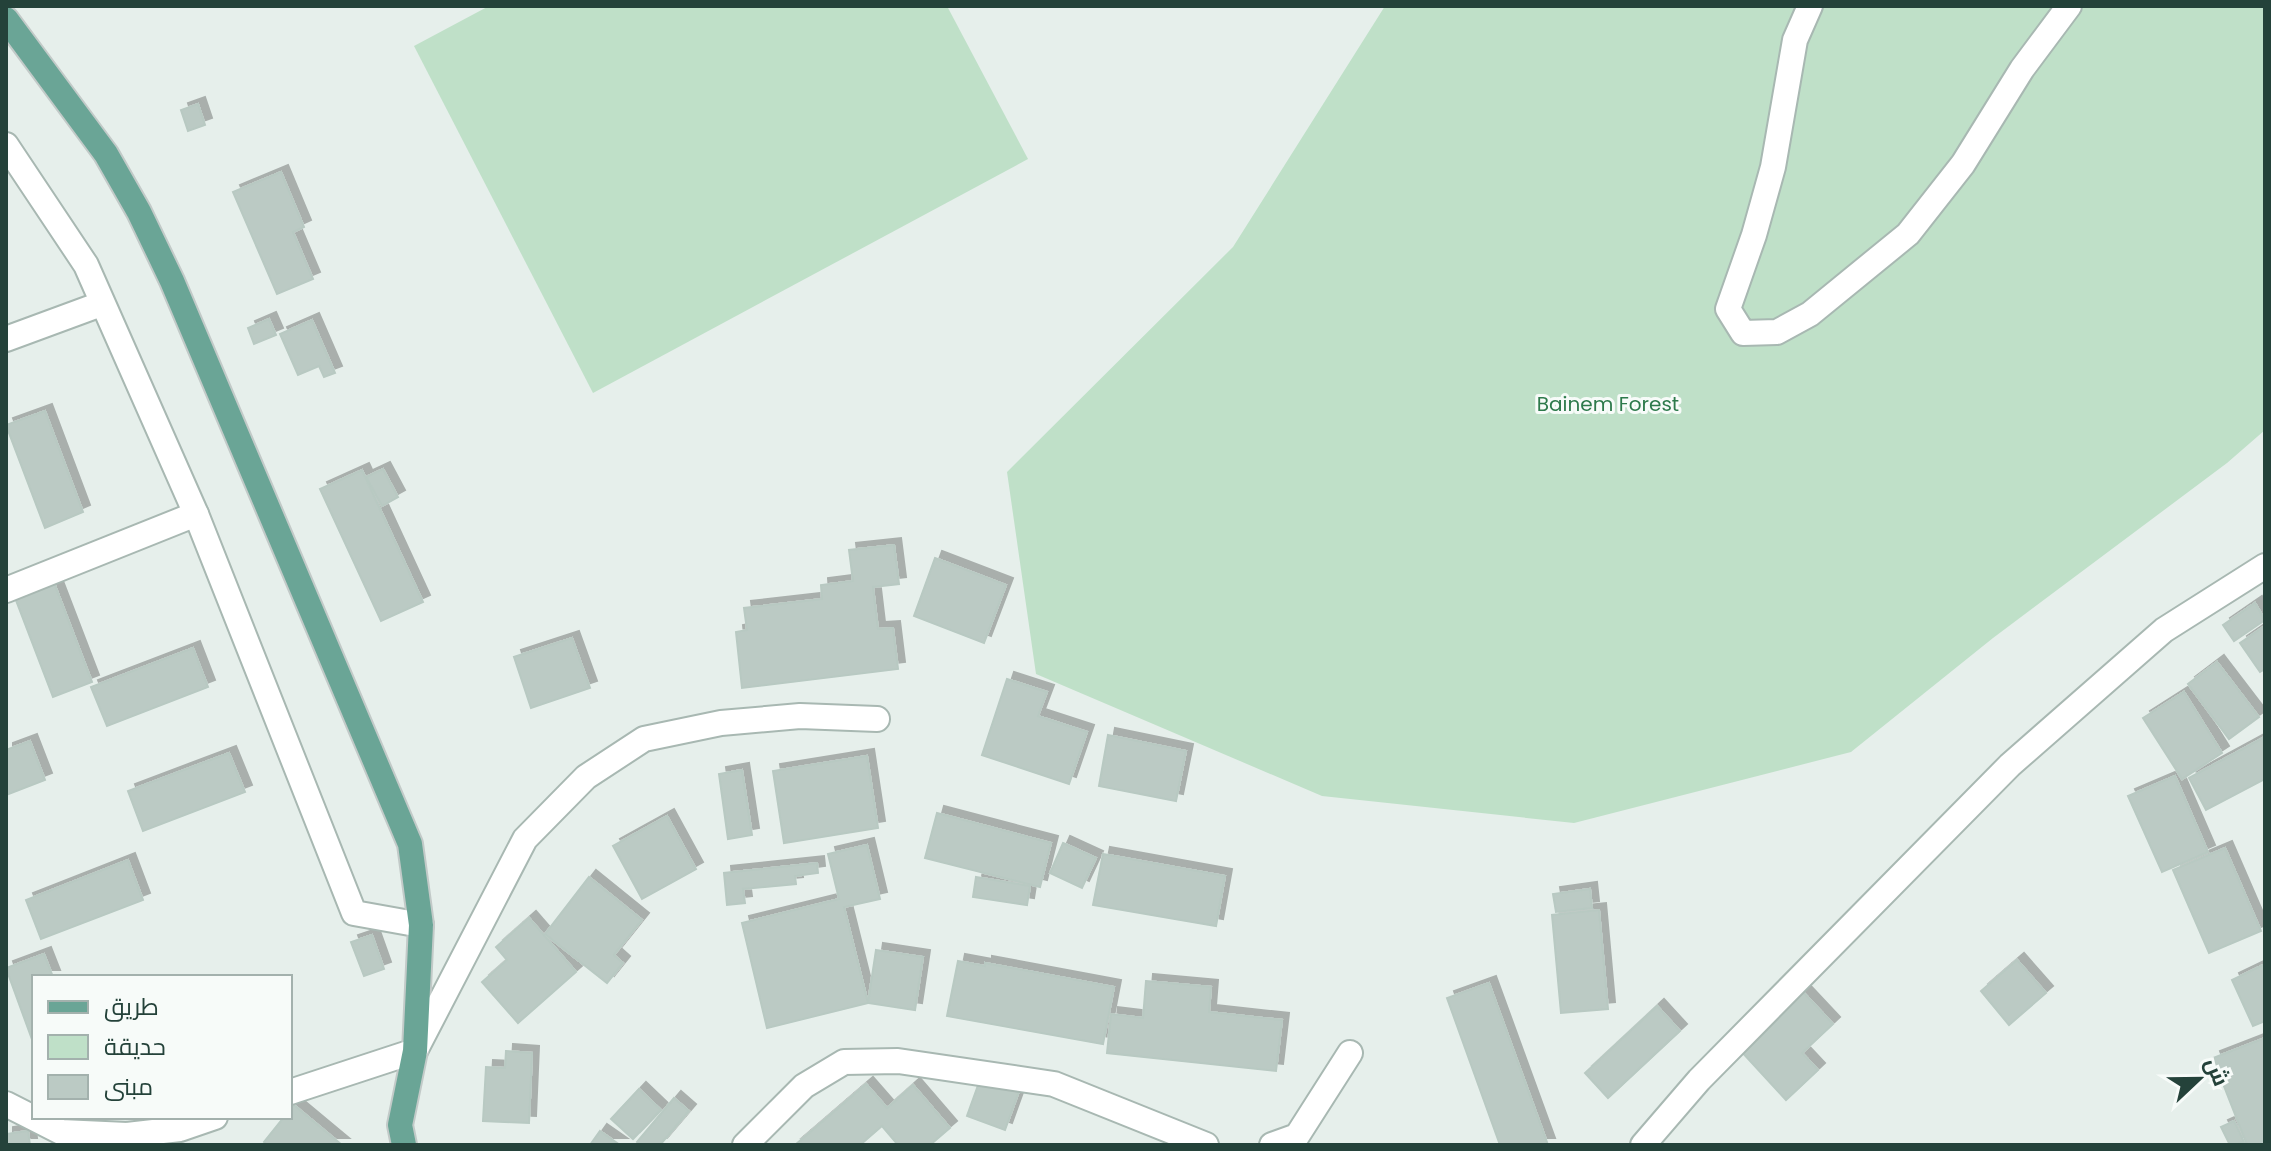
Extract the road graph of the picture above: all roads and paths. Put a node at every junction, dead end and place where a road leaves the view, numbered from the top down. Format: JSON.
{"nodes":[{"id":1,"x":1810,"y":6,"type":"edge"},
{"id":2,"x":2069,"y":6,"type":"edge"},
{"id":3,"x":6,"y":19,"type":"edge"},
{"id":4,"x":6,"y":145,"type":"edge"},
{"id":5,"x":101,"y":304,"type":"junction"},
{"id":6,"x":6,"y":339,"type":"edge"},
{"id":7,"x":196,"y":514,"type":"junction"},
{"id":8,"x":2265,"y":566,"type":"edge"},
{"id":9,"x":6,"y":590,"type":"edge"},
{"id":10,"x":877,"y":719,"type":"dead end"},
{"id":11,"x":421,"y":925,"type":"junction"},
{"id":12,"x":415,"y":1051,"type":"junction"},
{"id":13,"x":1350,"y":1053,"type":"dead end"},
{"id":14,"x":292,"y":1091,"type":"edge"},
{"id":15,"x":6,"y":1104,"type":"edge"},
{"id":16,"x":32,"y":1117,"type":"edge"},
{"id":17,"x":35,"y":1119,"type":"edge"},
{"id":18,"x":209,"y":1119,"type":"edge"},
{"id":19,"x":404,"y":1145,"type":"edge"},
{"id":20,"x":745,"y":1145,"type":"edge"},
{"id":21,"x":1206,"y":1145,"type":"edge"},
{"id":22,"x":1272,"y":1145,"type":"edge"},
{"id":23,"x":1643,"y":1145,"type":"edge"}],
"edges":[{"from":1,"to":2,"type":"street"},
{"from":3,"to":11,"type":"main road"},
{"from":4,"to":5,"type":"street"},
{"from":5,"to":6,"type":"street"},
{"from":5,"to":7,"type":"street"},
{"from":7,"to":9,"type":"street"},
{"from":7,"to":11,"type":"street"},
{"from":8,"to":23,"type":"street"},
{"from":10,"to":12,"type":"street"},
{"from":11,"to":12,"type":"main road"},
{"from":12,"to":14,"type":"street"},
{"from":12,"to":19,"type":"main road"},
{"from":13,"to":22,"type":"street"},
{"from":15,"to":16,"type":"street"},
{"from":17,"to":18,"type":"street"},
{"from":20,"to":21,"type":"street"}]}
